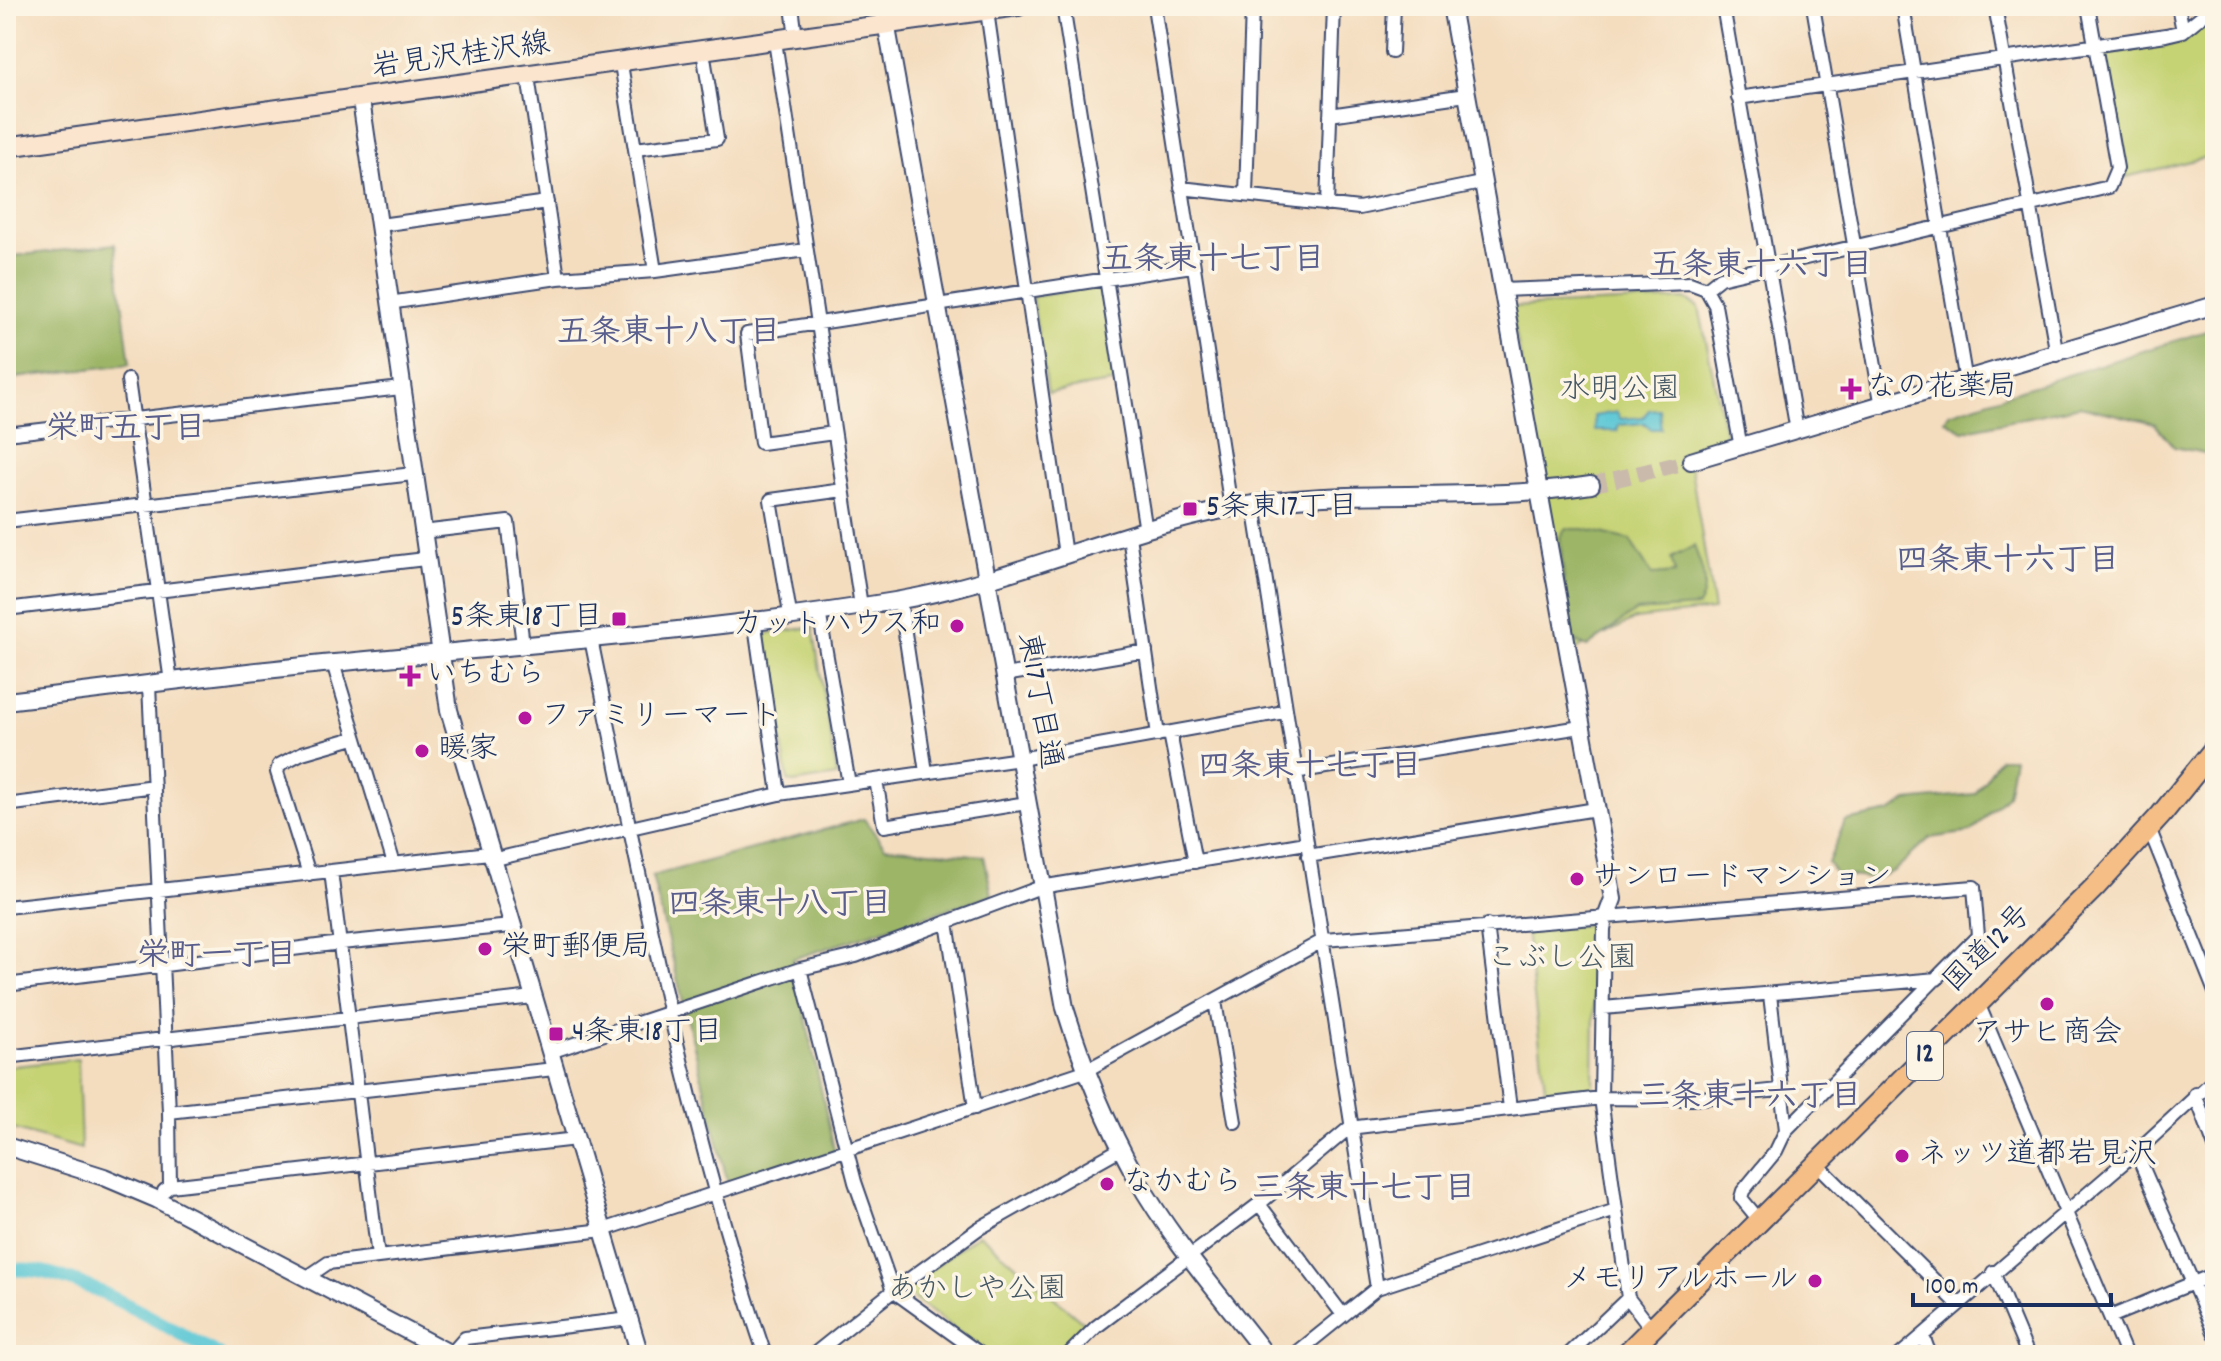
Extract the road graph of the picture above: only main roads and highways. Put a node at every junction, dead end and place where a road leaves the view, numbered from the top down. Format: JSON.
{"nodes":[{"id":1,"x":1018,"y":6,"type":"edge"},
{"id":2,"x":6,"y":147,"type":"edge"},
{"id":3,"x":2215,"y":748,"type":"edge"},
{"id":4,"x":1625,"y":1355,"type":"edge"}],
"edges":[{"from":1,"to":2,"type":"main road","name":"岩見沢桂沢線"},
{"from":3,"to":4,"type":"highway","name":"国道12号","number":"12"}]}
